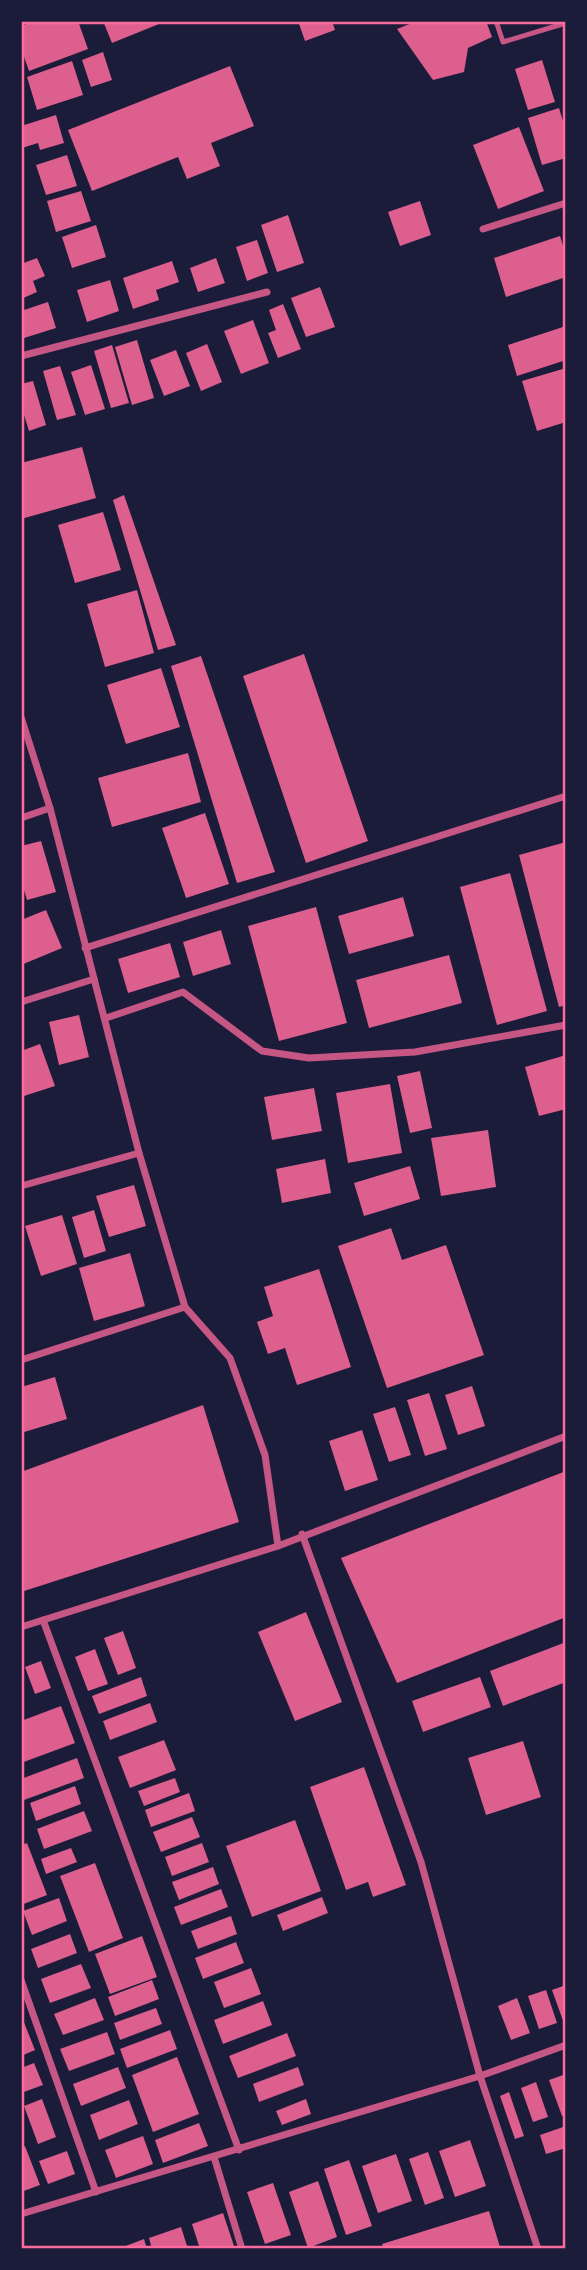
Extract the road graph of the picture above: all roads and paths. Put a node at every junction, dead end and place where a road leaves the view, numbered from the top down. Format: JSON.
{"nodes":[{"id":1,"x":496,"y":21,"type":"edge"},
{"id":2,"x":566,"y":23,"type":"edge"},
{"id":3,"x":566,"y":203,"type":"edge"},
{"id":4,"x":483,"y":229,"type":"dead end"},
{"id":5,"x":267,"y":292,"type":"dead end"},
{"id":6,"x":21,"y":356,"type":"edge"},
{"id":7,"x":21,"y":717,"type":"edge"},
{"id":8,"x":566,"y":796,"type":"edge"},
{"id":9,"x":50,"y":808,"type":"junction"},
{"id":10,"x":21,"y":818,"type":"edge"},
{"id":11,"x":85,"y":948,"type":"junction"},
{"id":12,"x":94,"y":979,"type":"junction"},
{"id":13,"x":21,"y":1002,"type":"edge"},
{"id":14,"x":106,"y":1018,"type":"junction"},
{"id":15,"x":566,"y":1025,"type":"edge"},
{"id":16,"x":139,"y":1153,"type":"junction"},
{"id":17,"x":21,"y":1186,"type":"edge"},
{"id":18,"x":186,"y":1307,"type":"junction"},
{"id":19,"x":21,"y":1360,"type":"edge"},
{"id":20,"x":566,"y":1436,"type":"edge"},
{"id":21,"x":302,"y":1534,"type":"junction"},
{"id":22,"x":278,"y":1546,"type":"junction"},
{"id":23,"x":43,"y":1620,"type":"junction"},
{"id":24,"x":21,"y":1627,"type":"edge"},
{"id":25,"x":21,"y":1980,"type":"edge"},
{"id":26,"x":566,"y":2045,"type":"edge"},
{"id":27,"x":480,"y":2076,"type":"junction"},
{"id":28,"x":239,"y":2150,"type":"junction"},
{"id":29,"x":214,"y":2157,"type":"junction"},
{"id":30,"x":96,"y":2192,"type":"junction"},
{"id":31,"x":21,"y":2214,"type":"edge"},
{"id":32,"x":243,"y":2249,"type":"edge"},
{"id":33,"x":538,"y":2249,"type":"edge"}],
"edges":[{"from":1,"to":2,"type":"lane"},
{"from":3,"to":4,"type":"street"},
{"from":5,"to":6,"type":"street"},
{"from":7,"to":9,"type":"street"},
{"from":8,"to":11,"type":"street"},
{"from":9,"to":10,"type":"street"},
{"from":9,"to":11,"type":"street"},
{"from":11,"to":12,"type":"street"},
{"from":12,"to":13,"type":"street"},
{"from":12,"to":14,"type":"street"},
{"from":14,"to":15,"type":"street"},
{"from":14,"to":16,"type":"street"},
{"from":16,"to":17,"type":"street"},
{"from":16,"to":18,"type":"street"},
{"from":18,"to":19,"type":"street"},
{"from":18,"to":22,"type":"street"},
{"from":20,"to":21,"type":"street"},
{"from":21,"to":22,"type":"street"},
{"from":21,"to":27,"type":"street"},
{"from":22,"to":23,"type":"street"},
{"from":23,"to":24,"type":"street"},
{"from":23,"to":28,"type":"street"},
{"from":25,"to":30,"type":"street"},
{"from":26,"to":27,"type":"street"},
{"from":27,"to":28,"type":"street"},
{"from":27,"to":33,"type":"street"},
{"from":28,"to":29,"type":"street"},
{"from":29,"to":30,"type":"street"},
{"from":29,"to":32,"type":"street"},
{"from":30,"to":31,"type":"street"}]}
